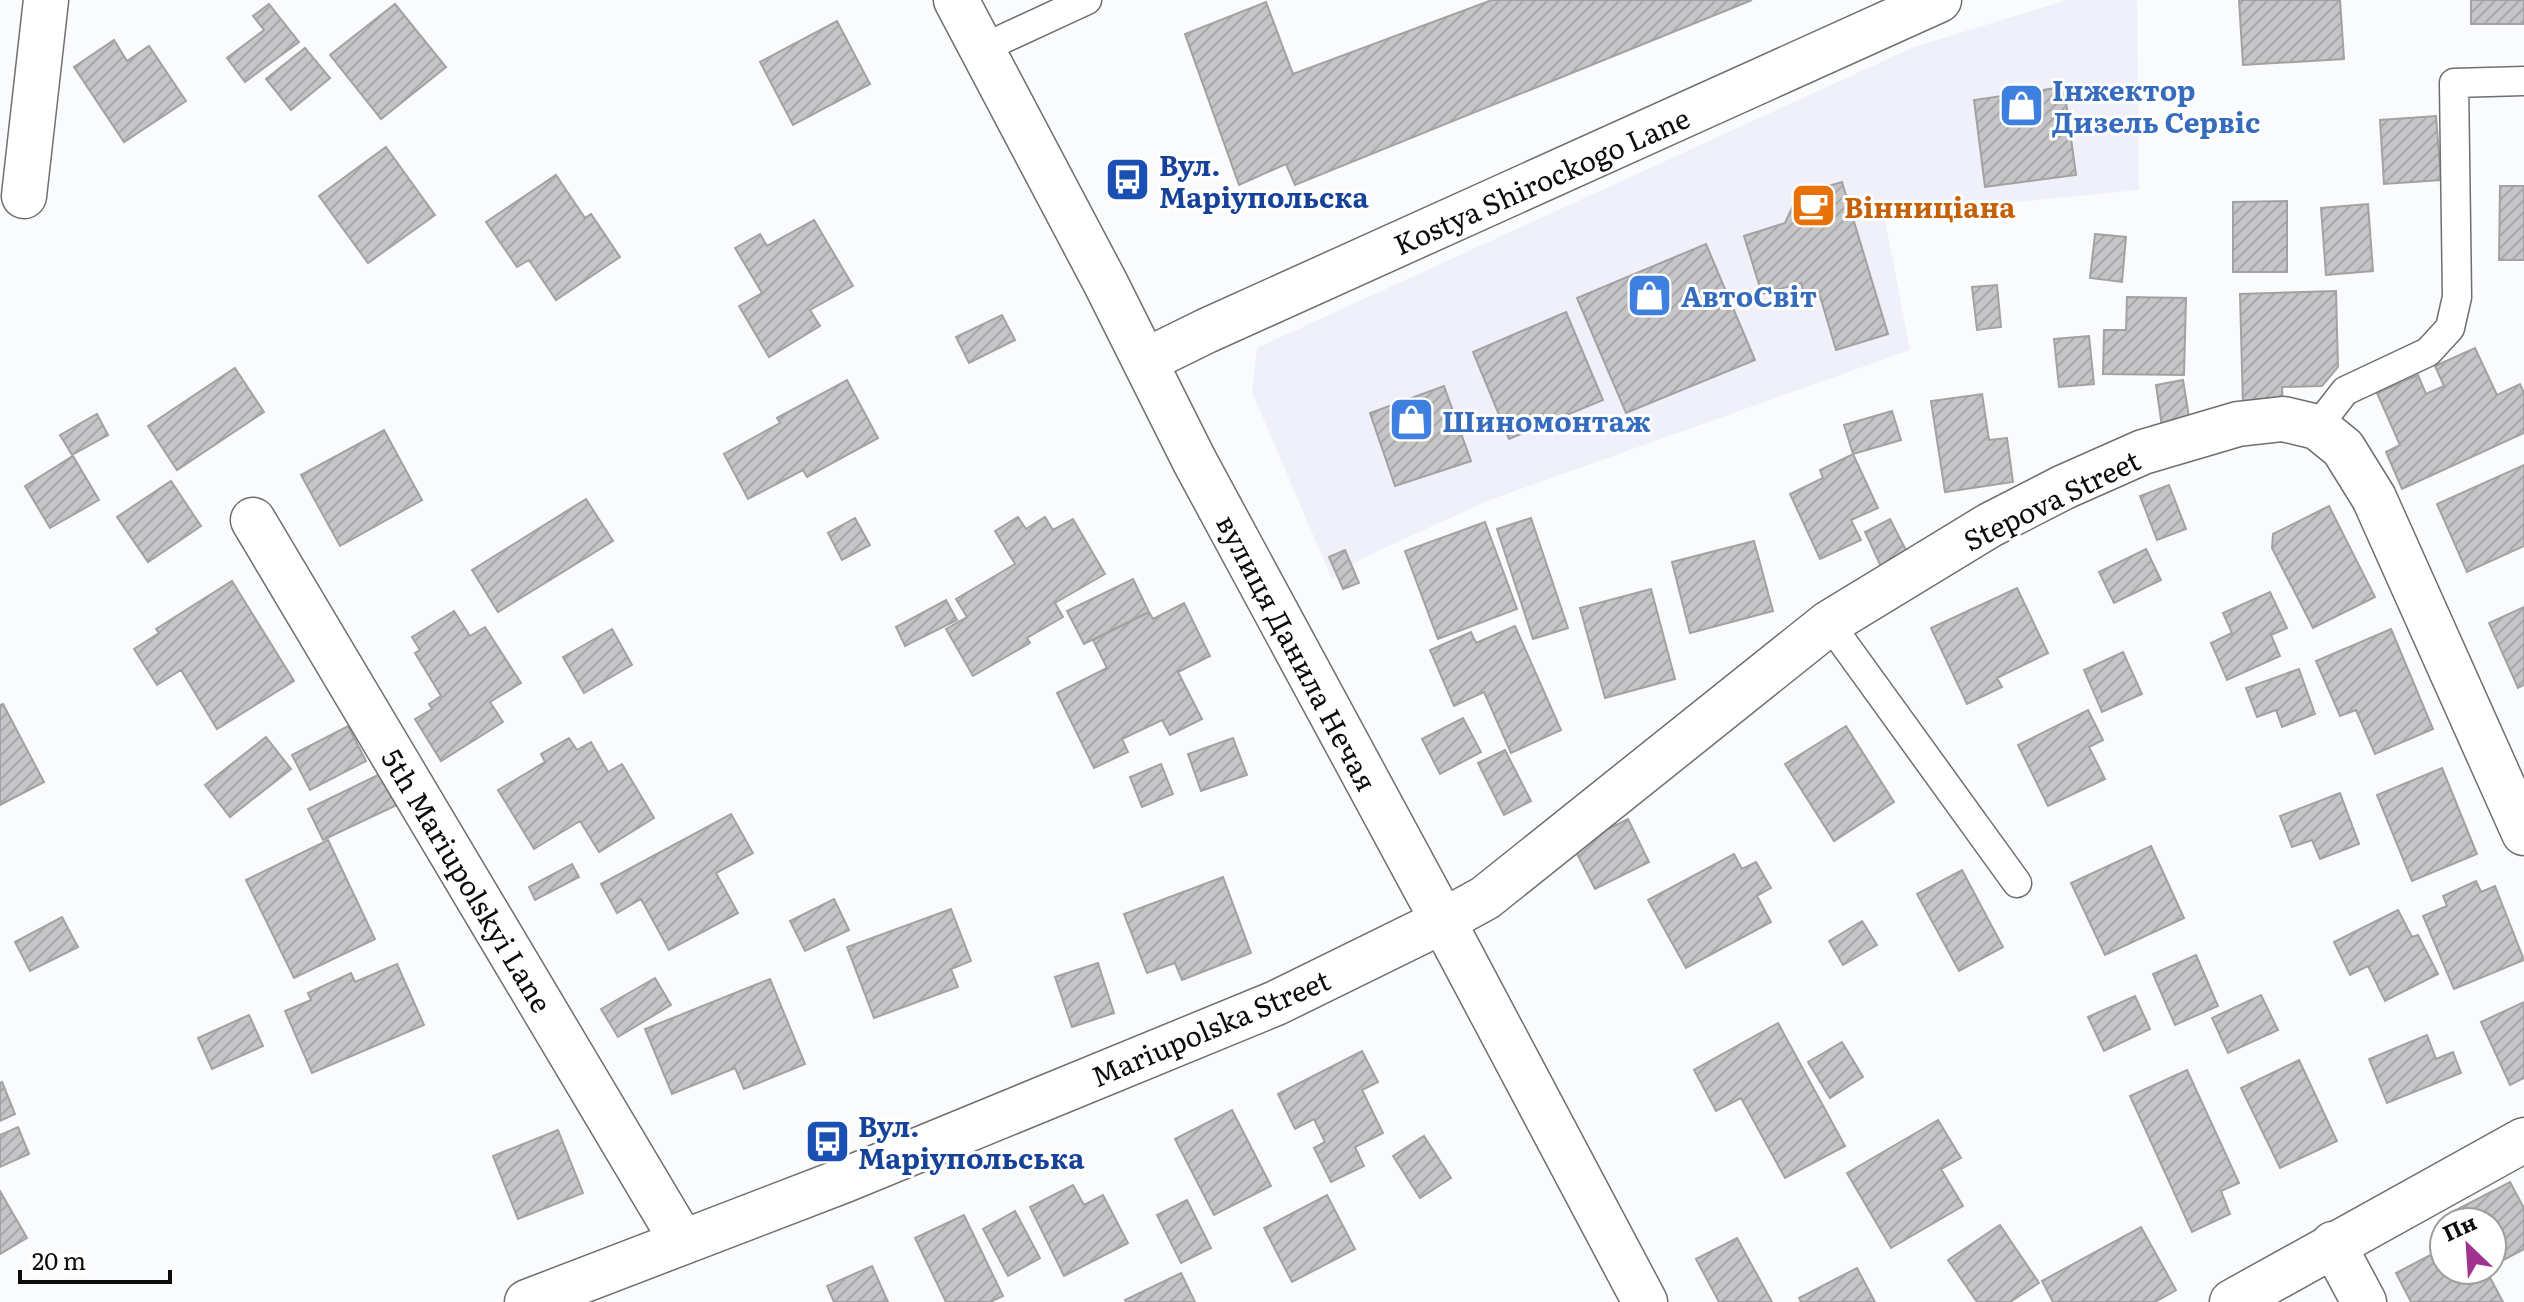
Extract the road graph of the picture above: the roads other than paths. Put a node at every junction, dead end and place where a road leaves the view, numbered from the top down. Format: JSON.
{"nodes":[{"id":1,"x":46,"y":0,"type":"edge"},
{"id":2,"x":956,"y":0,"type":"edge"},
{"id":3,"x":1087,"y":0,"type":"edge"},
{"id":4,"x":1939,"y":0,"type":"edge"},
{"id":5,"x":981,"y":49,"type":"junction"},
{"id":6,"x":2524,"y":81,"type":"edge"},
{"id":7,"x":24,"y":196,"type":"dead end"},
{"id":8,"x":1145,"y":361,"type":"junction"},
{"id":9,"x":2317,"y":427,"type":"junction"},
{"id":10,"x":253,"y":520,"type":"dead end"},
{"id":11,"x":1829,"y":623,"type":"junction"},
{"id":12,"x":2524,"y":833,"type":"edge"},
{"id":13,"x":2017,"y":883,"type":"dead end"},
{"id":14,"x":1443,"y":921,"type":"junction"},
{"id":15,"x":2524,"y":1140,"type":"edge"},
{"id":16,"x":682,"y":1241,"type":"junction"},
{"id":17,"x":2333,"y":1244,"type":"junction"},
{"id":18,"x":527,"y":1302,"type":"edge"},
{"id":19,"x":1645,"y":1302,"type":"edge"},
{"id":20,"x":2232,"y":1302,"type":"edge"},
{"id":21,"x":2364,"y":1302,"type":"edge"}],
"edges":[{"from":1,"to":7,"type":"street"},
{"from":2,"to":5,"type":"street","name":"вулиця Данила Нечая"},
{"from":3,"to":5,"type":"lane"},
{"from":4,"to":8,"type":"street","name":"Kostya Shirockogo Lane"},
{"from":5,"to":8,"type":"street","name":"вулиця Данила Нечая"},
{"from":6,"to":9,"type":"lane"},
{"from":8,"to":14,"type":"street","name":"вулиця Данила Нечая"},
{"from":9,"to":11,"type":"street","name":"Stepova Street"},
{"from":9,"to":12,"type":"street"},
{"from":10,"to":16,"type":"street","name":"5th Mariupolskyi Lane"},
{"from":11,"to":13,"type":"lane"},
{"from":11,"to":14,"type":"street","name":"Stepova Street"},
{"from":14,"to":16,"type":"street","name":"Mariupolska Street"},
{"from":14,"to":19,"type":"street","name":"вулиця Данила Нечая"},
{"from":15,"to":17,"type":"street"},
{"from":16,"to":18,"type":"street","name":"Mariupolska Street"},
{"from":17,"to":20,"type":"street"},
{"from":17,"to":21,"type":"street"}]}
